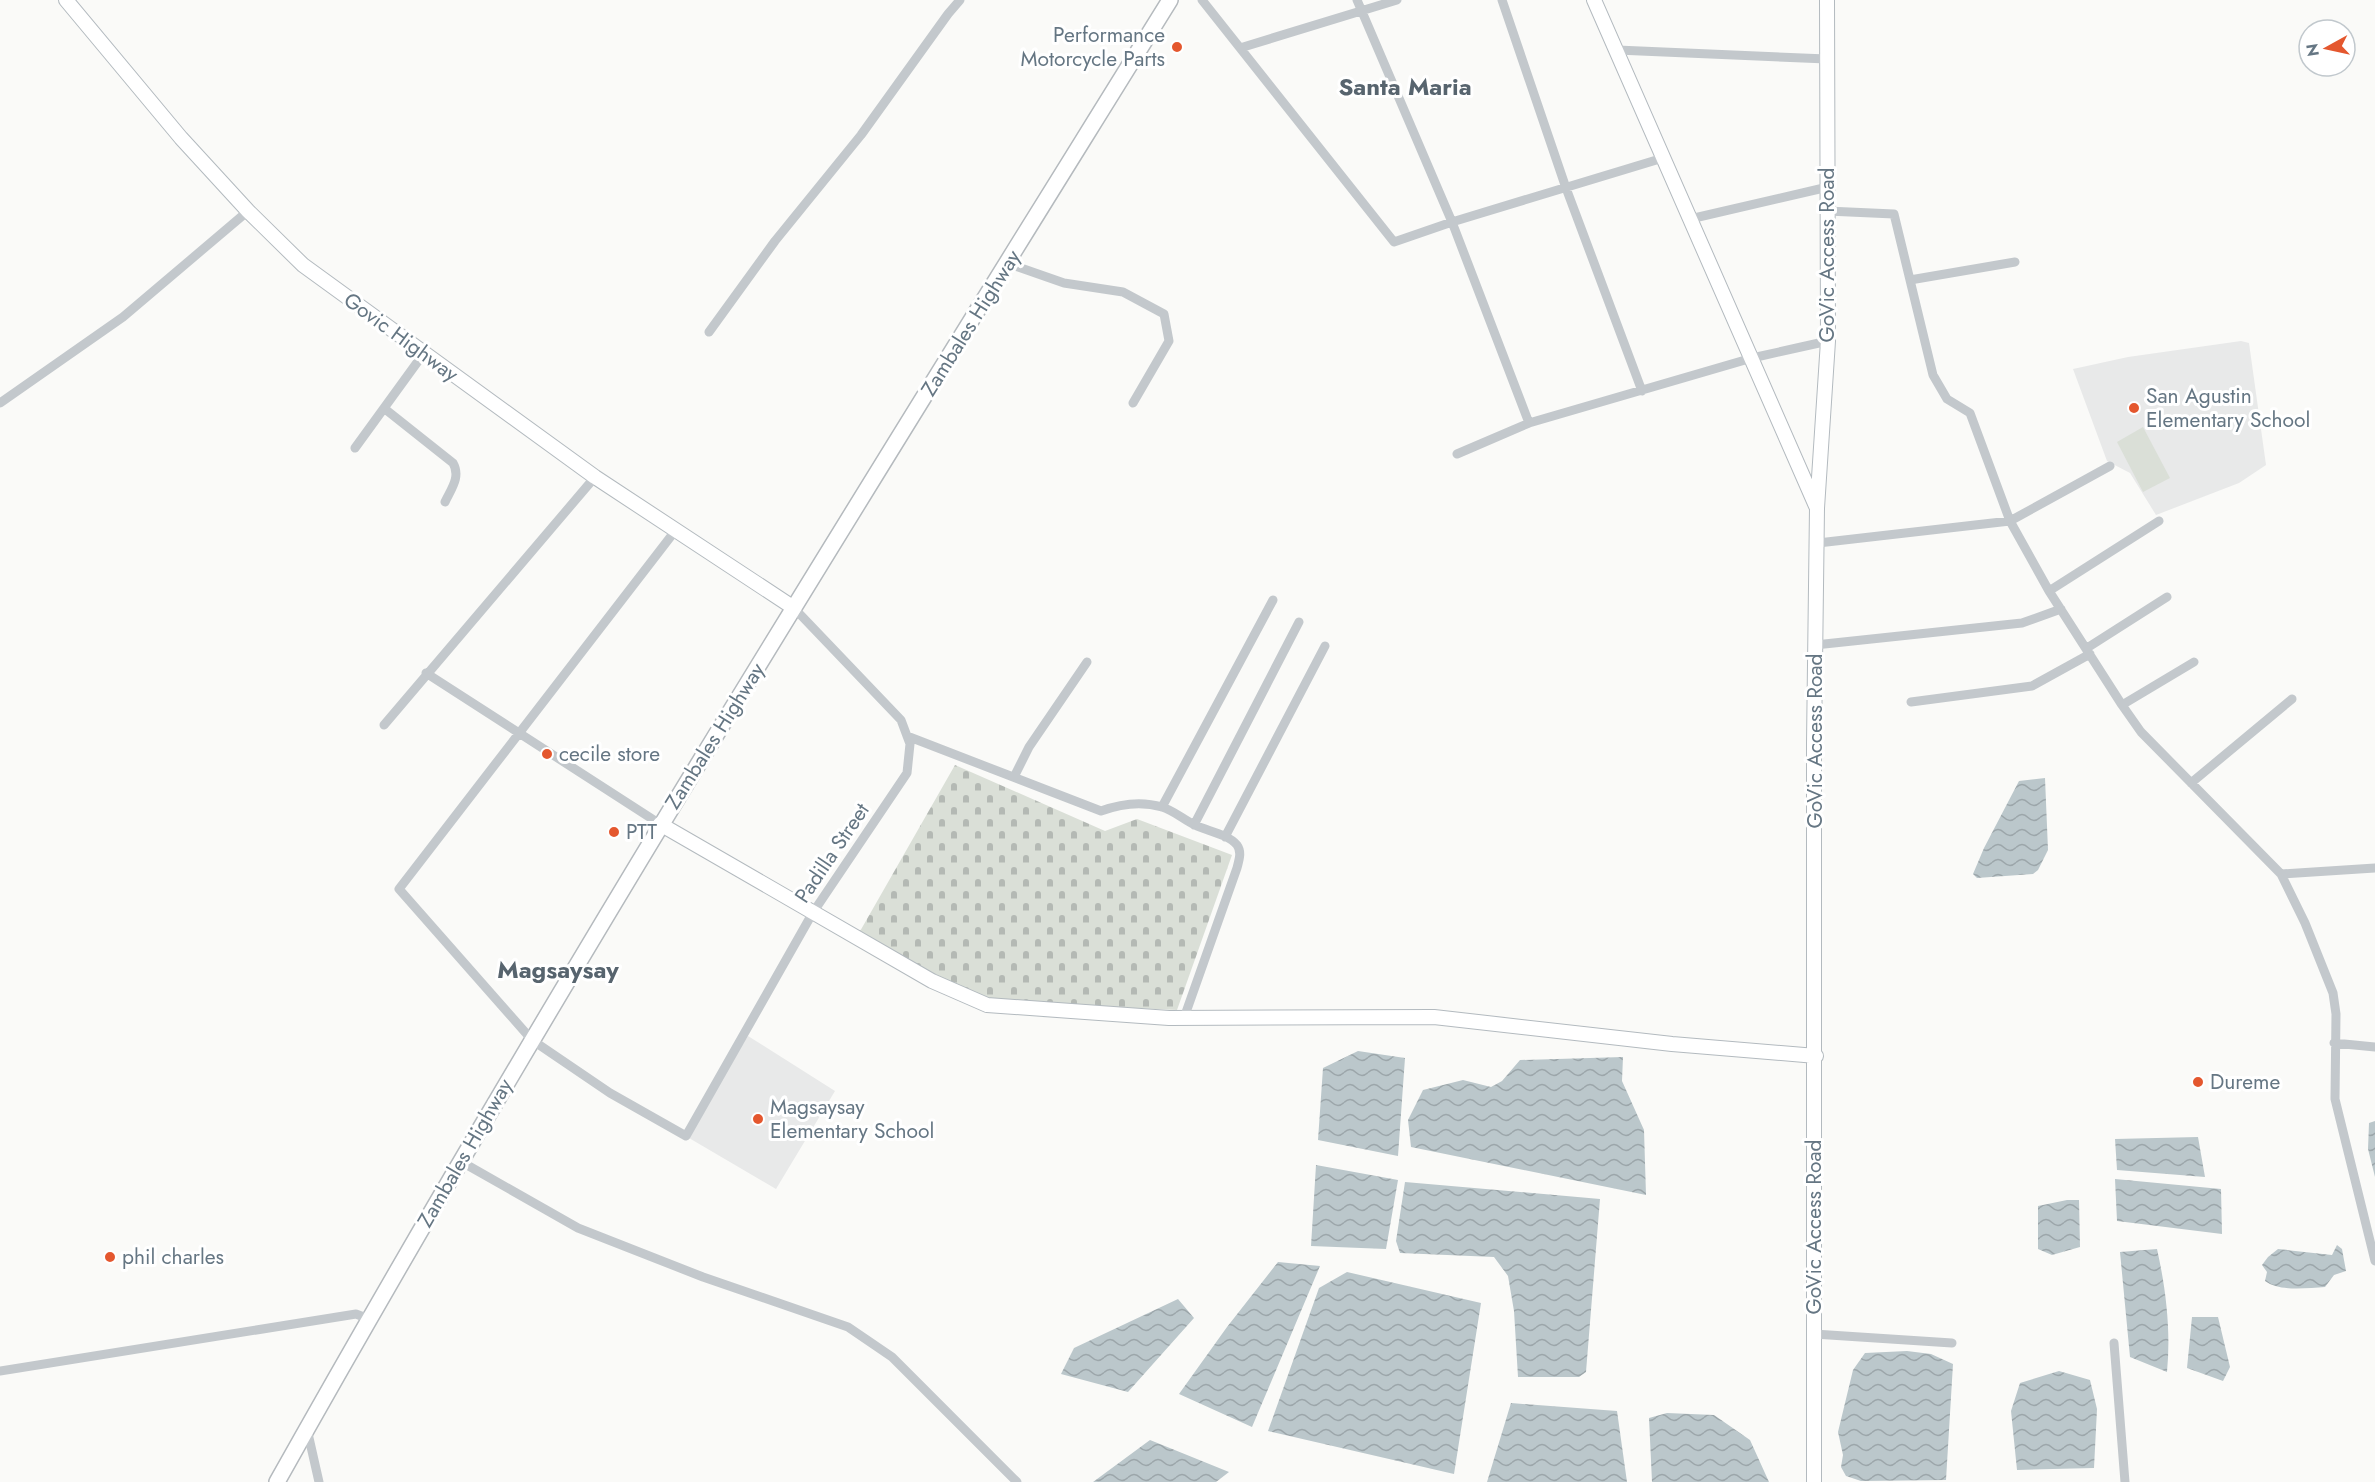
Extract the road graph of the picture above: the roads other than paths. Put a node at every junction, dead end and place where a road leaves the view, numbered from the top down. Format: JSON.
{"nodes":[{"id":1,"x":66,"y":0,"type":"edge"},
{"id":2,"x":960,"y":0,"type":"edge"},
{"id":3,"x":1170,"y":0,"type":"edge"},
{"id":4,"x":1202,"y":0,"type":"edge"},
{"id":5,"x":1357,"y":0,"type":"edge"},
{"id":6,"x":1397,"y":0,"type":"edge"},
{"id":7,"x":1502,"y":0,"type":"edge"},
{"id":8,"x":1594,"y":0,"type":"edge"},
{"id":9,"x":1827,"y":0,"type":"edge"},
{"id":10,"x":1361,"y":10,"type":"junction"},
{"id":11,"x":1240,"y":48,"type":"junction"},
{"id":12,"x":1617,"y":50,"type":"junction"},
{"id":13,"x":1827,"y":59,"type":"junction"},
{"id":14,"x":1663,"y":158,"type":"junction"},
{"id":15,"x":1828,"y":187,"type":"junction"},
{"id":16,"x":1566,"y":188,"type":"junction"},
{"id":17,"x":248,"y":211,"type":"junction"},
{"id":18,"x":1827,"y":211,"type":"junction"},
{"id":19,"x":1690,"y":219,"type":"junction"},
{"id":20,"x":1452,"y":222,"type":"junction"},
{"id":21,"x":2015,"y":262,"type":"dead end"},
{"id":22,"x":1007,"y":263,"type":"junction"},
{"id":23,"x":1910,"y":280,"type":"junction"},
{"id":24,"x":709,"y":332,"type":"dead end"},
{"id":25,"x":1828,"y":341,"type":"junction"},
{"id":26,"x":424,"y":353,"type":"junction"},
{"id":27,"x":1752,"y":358,"type":"junction"},
{"id":28,"x":1642,"y":391,"type":"junction"},
{"id":29,"x":0,"y":403,"type":"edge"},
{"id":30,"x":1133,"y":403,"type":"dead end"},
{"id":31,"x":385,"y":409,"type":"junction"},
{"id":32,"x":1529,"y":423,"type":"junction"},
{"id":33,"x":355,"y":447,"type":"dead end"},
{"id":34,"x":1457,"y":454,"type":"dead end"},
{"id":35,"x":2110,"y":466,"type":"dead end"},
{"id":36,"x":595,"y":477,"type":"junction"},
{"id":37,"x":445,"y":502,"type":"dead end"},
{"id":38,"x":1817,"y":508,"type":"junction"},
{"id":39,"x":2010,"y":521,"type":"junction"},
{"id":40,"x":2159,"y":521,"type":"dead end"},
{"id":41,"x":675,"y":531,"type":"junction"},
{"id":42,"x":1818,"y":543,"type":"junction"},
{"id":43,"x":2049,"y":591,"type":"junction"},
{"id":44,"x":2167,"y":597,"type":"dead end"},
{"id":45,"x":1274,"y":600,"type":"dead end"},
{"id":46,"x":794,"y":608,"type":"junction"},
{"id":47,"x":2061,"y":609,"type":"junction"},
{"id":48,"x":1299,"y":622,"type":"dead end"},
{"id":49,"x":1815,"y":645,"type":"junction"},
{"id":50,"x":1325,"y":646,"type":"dead end"},
{"id":51,"x":2089,"y":651,"type":"junction"},
{"id":52,"x":1087,"y":662,"type":"dead end"},
{"id":53,"x":2194,"y":662,"type":"dead end"},
{"id":54,"x":426,"y":673,"type":"junction"},
{"id":55,"x":2292,"y":699,"type":"dead end"},
{"id":56,"x":1911,"y":702,"type":"dead end"},
{"id":57,"x":2122,"y":705,"type":"junction"},
{"id":58,"x":384,"y":725,"type":"dead end"},
{"id":59,"x":519,"y":733,"type":"junction"},
{"id":60,"x":907,"y":736,"type":"junction"},
{"id":61,"x":1014,"y":777,"type":"junction"},
{"id":62,"x":2191,"y":783,"type":"junction"},
{"id":63,"x":1162,"y":807,"type":"junction"},
{"id":64,"x":660,"y":824,"type":"junction"},
{"id":65,"x":1194,"y":825,"type":"junction"},
{"id":66,"x":1225,"y":837,"type":"junction"},
{"id":67,"x":2375,"y":868,"type":"edge"},
{"id":68,"x":2281,"y":874,"type":"junction"},
{"id":69,"x":812,"y":914,"type":"junction"},
{"id":70,"x":1185,"y":1018,"type":"junction"},
{"id":71,"x":532,"y":1040,"type":"junction"},
{"id":72,"x":2334,"y":1043,"type":"junction"},
{"id":73,"x":2375,"y":1047,"type":"edge"},
{"id":74,"x":1816,"y":1056,"type":"junction"},
{"id":75,"x":460,"y":1161,"type":"junction"},
{"id":76,"x":2372,"y":1240,"type":"edge"},
{"id":77,"x":2375,"y":1261,"type":"edge"},
{"id":78,"x":369,"y":1319,"type":"junction"},
{"id":79,"x":1814,"y":1334,"type":"junction"},
{"id":80,"x":1952,"y":1342,"type":"dead end"},
{"id":81,"x":2114,"y":1343,"type":"dead end"},
{"id":82,"x":0,"y":1371,"type":"edge"},
{"id":83,"x":307,"y":1429,"type":"junction"},
{"id":84,"x":277,"y":1482,"type":"edge"},
{"id":85,"x":319,"y":1482,"type":"edge"},
{"id":86,"x":1017,"y":1482,"type":"edge"},
{"id":87,"x":1814,"y":1482,"type":"edge"},
{"id":88,"x":2125,"y":1482,"type":"edge"}],
"edges":[{"from":1,"to":17,"type":"main road","name":"Govic Highway"},
{"from":2,"to":24,"type":"street"},
{"from":3,"to":22,"type":"main road","name":"Zambales Highway"},
{"from":4,"to":11,"type":"street"},
{"from":5,"to":10,"type":"street"},
{"from":6,"to":10,"type":"street"},
{"from":7,"to":16,"type":"street"},
{"from":8,"to":12,"type":"main road"},
{"from":9,"to":13,"type":"main road","name":"GoVic Access Road"},
{"from":10,"to":11,"type":"street"},
{"from":10,"to":20,"type":"street"},
{"from":11,"to":20,"type":"street"},
{"from":12,"to":13,"type":"street"},
{"from":12,"to":14,"type":"main road"},
{"from":13,"to":15,"type":"main road","name":"GoVic Access Road"},
{"from":14,"to":16,"type":"street"},
{"from":14,"to":19,"type":"main road"},
{"from":15,"to":18,"type":"main road","name":"GoVic Access Road"},
{"from":15,"to":19,"type":"street"},
{"from":16,"to":20,"type":"street"},
{"from":16,"to":28,"type":"street"},
{"from":17,"to":26,"type":"main road","name":"Govic Highway"},
{"from":17,"to":29,"type":"street"},
{"from":18,"to":23,"type":"street"},
{"from":18,"to":25,"type":"main road","name":"GoVic Access Road"},
{"from":19,"to":27,"type":"main road"},
{"from":20,"to":32,"type":"street"},
{"from":21,"to":23,"type":"street"},
{"from":22,"to":30,"type":"street"},
{"from":22,"to":46,"type":"main road","name":"Zambales Highway"},
{"from":23,"to":39,"type":"street"},
{"from":25,"to":27,"type":"street"},
{"from":25,"to":38,"type":"main road","name":"GoVic Access Road"},
{"from":26,"to":31,"type":"street"},
{"from":26,"to":36,"type":"main road","name":"Govic Highway"},
{"from":27,"to":28,"type":"street"},
{"from":27,"to":38,"type":"main road"},
{"from":28,"to":32,"type":"street"},
{"from":31,"to":33,"type":"street"},
{"from":31,"to":37,"type":"street"},
{"from":32,"to":34,"type":"street"},
{"from":35,"to":39,"type":"street"},
{"from":36,"to":41,"type":"main road","name":"Govic Highway"},
{"from":36,"to":54,"type":"street"},
{"from":38,"to":42,"type":"main road","name":"GoVic Access Road"},
{"from":39,"to":42,"type":"street"},
{"from":39,"to":43,"type":"street"},
{"from":40,"to":43,"type":"street"},
{"from":41,"to":46,"type":"main road","name":"Govic Highway"},
{"from":41,"to":59,"type":"street"},
{"from":42,"to":49,"type":"main road","name":"GoVic Access Road"},
{"from":43,"to":47,"type":"street"},
{"from":44,"to":51,"type":"street"},
{"from":45,"to":63,"type":"street"},
{"from":46,"to":60,"type":"street"},
{"from":46,"to":64,"type":"main road","name":"Zambales Highway"},
{"from":47,"to":49,"type":"street"},
{"from":47,"to":51,"type":"street"},
{"from":48,"to":65,"type":"street"},
{"from":49,"to":74,"type":"main road","name":"GoVic Access Road"},
{"from":50,"to":66,"type":"street"},
{"from":51,"to":56,"type":"street"},
{"from":51,"to":57,"type":"street"},
{"from":52,"to":61,"type":"street"},
{"from":53,"to":57,"type":"street"},
{"from":54,"to":58,"type":"street"},
{"from":54,"to":59,"type":"street"},
{"from":55,"to":62,"type":"street"},
{"from":57,"to":62,"type":"street"},
{"from":59,"to":64,"type":"street"},
{"from":59,"to":71,"type":"street"},
{"from":60,"to":61,"type":"street"},
{"from":60,"to":69,"type":"street","name":"Padilla Street"},
{"from":61,"to":63,"type":"street"},
{"from":62,"to":68,"type":"street"},
{"from":63,"to":65,"type":"street"},
{"from":64,"to":69,"type":"main road"},
{"from":64,"to":71,"type":"main road","name":"Zambales Highway"},
{"from":65,"to":66,"type":"street"},
{"from":66,"to":70,"type":"street"},
{"from":67,"to":68,"type":"street"},
{"from":68,"to":72,"type":"street"},
{"from":69,"to":70,"type":"main road"},
{"from":69,"to":71,"type":"street","name":"Padilla Street"},
{"from":70,"to":74,"type":"main road"},
{"from":71,"to":75,"type":"main road","name":"Zambales Highway"},
{"from":72,"to":73,"type":"street"},
{"from":72,"to":76,"type":"street"},
{"from":74,"to":79,"type":"main road","name":"GoVic Access Road"},
{"from":75,"to":78,"type":"main road","name":"Zambales Highway"},
{"from":75,"to":86,"type":"street"},
{"from":76,"to":77,"type":"street"},
{"from":78,"to":82,"type":"street"},
{"from":78,"to":83,"type":"main road","name":"Zambales Highway"},
{"from":79,"to":80,"type":"street"},
{"from":79,"to":87,"type":"main road","name":"GoVic Access Road"},
{"from":81,"to":88,"type":"street"},
{"from":83,"to":84,"type":"main road","name":"Zambales Highway"},
{"from":83,"to":85,"type":"street"}]}
